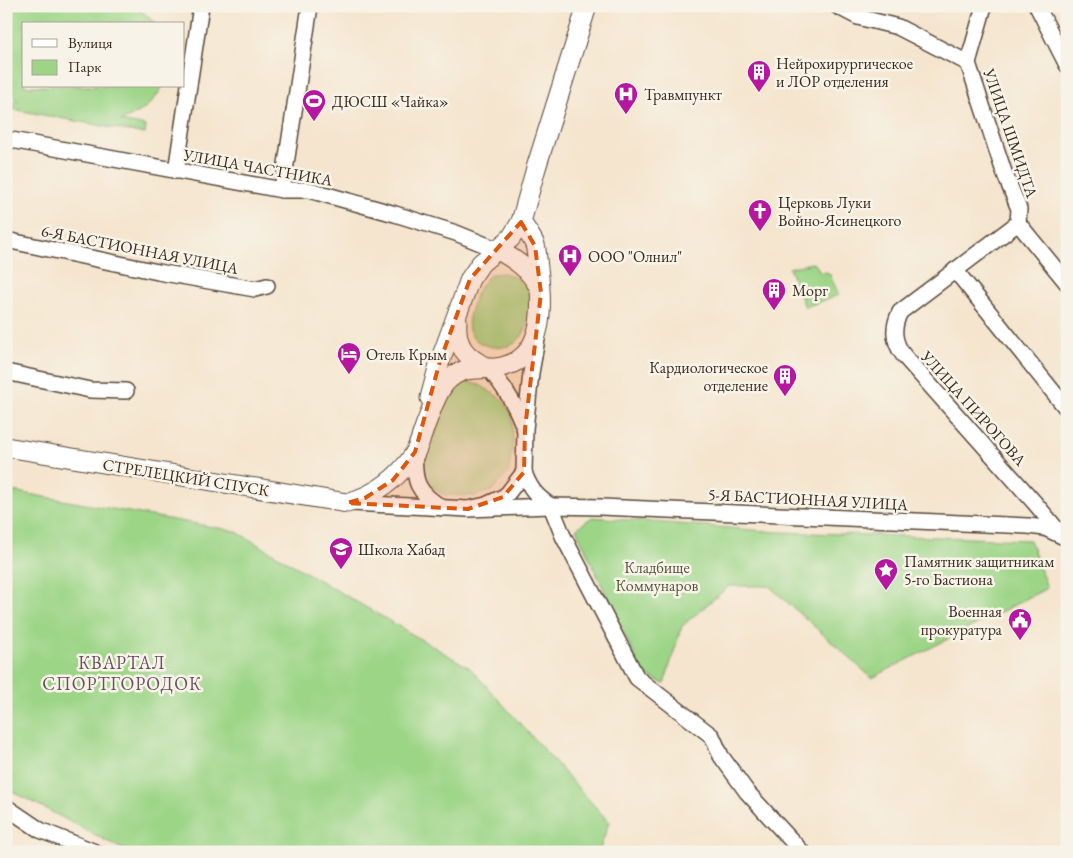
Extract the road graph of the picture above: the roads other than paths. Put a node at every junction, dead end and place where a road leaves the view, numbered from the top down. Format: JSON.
{"nodes":[{"id":1,"x":202,"y":6,"type":"edge"},
{"id":2,"x":310,"y":6,"type":"edge"},
{"id":3,"x":586,"y":6,"type":"edge"},
{"id":4,"x":836,"y":6,"type":"edge"},
{"id":5,"x":984,"y":6,"type":"edge"},
{"id":6,"x":1037,"y":6,"type":"edge"},
{"id":7,"x":968,"y":63,"type":"junction"},
{"id":8,"x":1067,"y":65,"type":"edge"},
{"id":9,"x":6,"y":139,"type":"edge"},
{"id":10,"x":176,"y":171,"type":"junction"},
{"id":11,"x":282,"y":190,"type":"junction"},
{"id":12,"x":521,"y":222,"type":"junction"},
{"id":13,"x":1018,"y":223,"type":"junction"},
{"id":14,"x":6,"y":240,"type":"edge"},
{"id":15,"x":498,"y":250,"type":"junction"},
{"id":16,"x":955,"y":270,"type":"junction"},
{"id":17,"x":1067,"y":283,"type":"edge"},
{"id":18,"x":267,"y":286,"type":"dead end"},
{"id":19,"x":541,"y":293,"type":"junction"},
{"id":20,"x":457,"y":314,"type":"junction"},
{"id":21,"x":539,"y":331,"type":"junction"},
{"id":22,"x":894,"y":334,"type":"joint"},
{"id":23,"x":488,"y":368,"type":"junction"},
{"id":24,"x":6,"y":372,"type":"edge"},
{"id":25,"x":126,"y":391,"type":"dead end"},
{"id":26,"x":1067,"y":409,"type":"edge"},
{"id":27,"x":525,"y":429,"type":"junction"},
{"id":28,"x":6,"y":447,"type":"edge"},
{"id":29,"x":415,"y":452,"type":"junction"},
{"id":30,"x":524,"y":472,"type":"junction"},
{"id":31,"x":1034,"y":502,"type":"junction"},
{"id":32,"x":346,"y":503,"type":"junction"},
{"id":33,"x":551,"y":506,"type":"junction"},
{"id":34,"x":444,"y":508,"type":"junction"},
{"id":35,"x":468,"y":509,"type":"junction"},
{"id":36,"x":1028,"y":526,"type":"junction"},
{"id":37,"x":1064,"y":539,"type":"edge"},
{"id":38,"x":6,"y":807,"type":"edge"},
{"id":39,"x":95,"y":852,"type":"edge"},
{"id":40,"x":802,"y":852,"type":"edge"}],
"edges":[{"from":1,"to":10,"type":"street"},
{"from":2,"to":11,"type":"street"},
{"from":3,"to":12,"type":"main road"},
{"from":4,"to":7,"type":"street"},
{"from":5,"to":7,"type":"street","name":"УЛИЦА ШМИДТА"},
{"from":6,"to":8,"type":"street"},
{"from":7,"to":13,"type":"street","name":"УЛИЦА ШМИДТА"},
{"from":9,"to":10,"type":"street","name":"УЛИЦА ЧАСТНИКА"},
{"from":10,"to":11,"type":"street","name":"УЛИЦА ЧАСТНИКА"},
{"from":11,"to":15,"type":"street","name":"УЛИЦА ЧАСТНИКА"},
{"from":12,"to":15,"type":"main road"},
{"from":12,"to":19,"type":"main road"},
{"from":13,"to":16,"type":"street","name":"УЛИЦА ШМИДТА"},
{"from":13,"to":17,"type":"street"},
{"from":14,"to":18,"type":"street","name":"6-Я БАСТИОННАЯ УЛИЦА"},
{"from":15,"to":19,"type":"main road"},
{"from":15,"to":20,"type":"main road"},
{"from":16,"to":22,"type":"street","name":"УЛИЦА ШМИДТА"},
{"from":16,"to":26,"type":"street"},
{"from":19,"to":21,"type":"main road"},
{"from":20,"to":23,"type":"main road"},
{"from":20,"to":29,"type":"main road"},
{"from":21,"to":23,"type":"main road"},
{"from":21,"to":27,"type":"street"},
{"from":22,"to":31,"type":"street","name":"УЛИЦА ПИРОГОВА"},
{"from":23,"to":27,"type":"street"},
{"from":23,"to":29,"type":"main road"},
{"from":24,"to":25,"type":"street"},
{"from":27,"to":30,"type":"street"},
{"from":28,"to":32,"type":"main road","name":"СТРЕЛЕЦКИЙ СПУСК"},
{"from":29,"to":32,"type":"main road","name":"СТРЕЛЕЦКИЙ СПУСК"},
{"from":29,"to":34,"type":"street"},
{"from":30,"to":33,"type":"street"},
{"from":30,"to":35,"type":"street"},
{"from":31,"to":36,"type":"street"},
{"from":31,"to":37,"type":"street","name":"УЛИЦА ПИРОГОВА"},
{"from":32,"to":34,"type":"street"},
{"from":33,"to":35,"type":"street","name":"5-Я БАСТИОННАЯ УЛИЦА"},
{"from":33,"to":36,"type":"street","name":"5-Я БАСТИОННАЯ УЛИЦА"},
{"from":33,"to":40,"type":"street"},
{"from":34,"to":35,"type":"street"},
{"from":36,"to":37,"type":"street","name":"5-Я БАСТИОННАЯ УЛИЦА"},
{"from":38,"to":39,"type":"street"}]}
